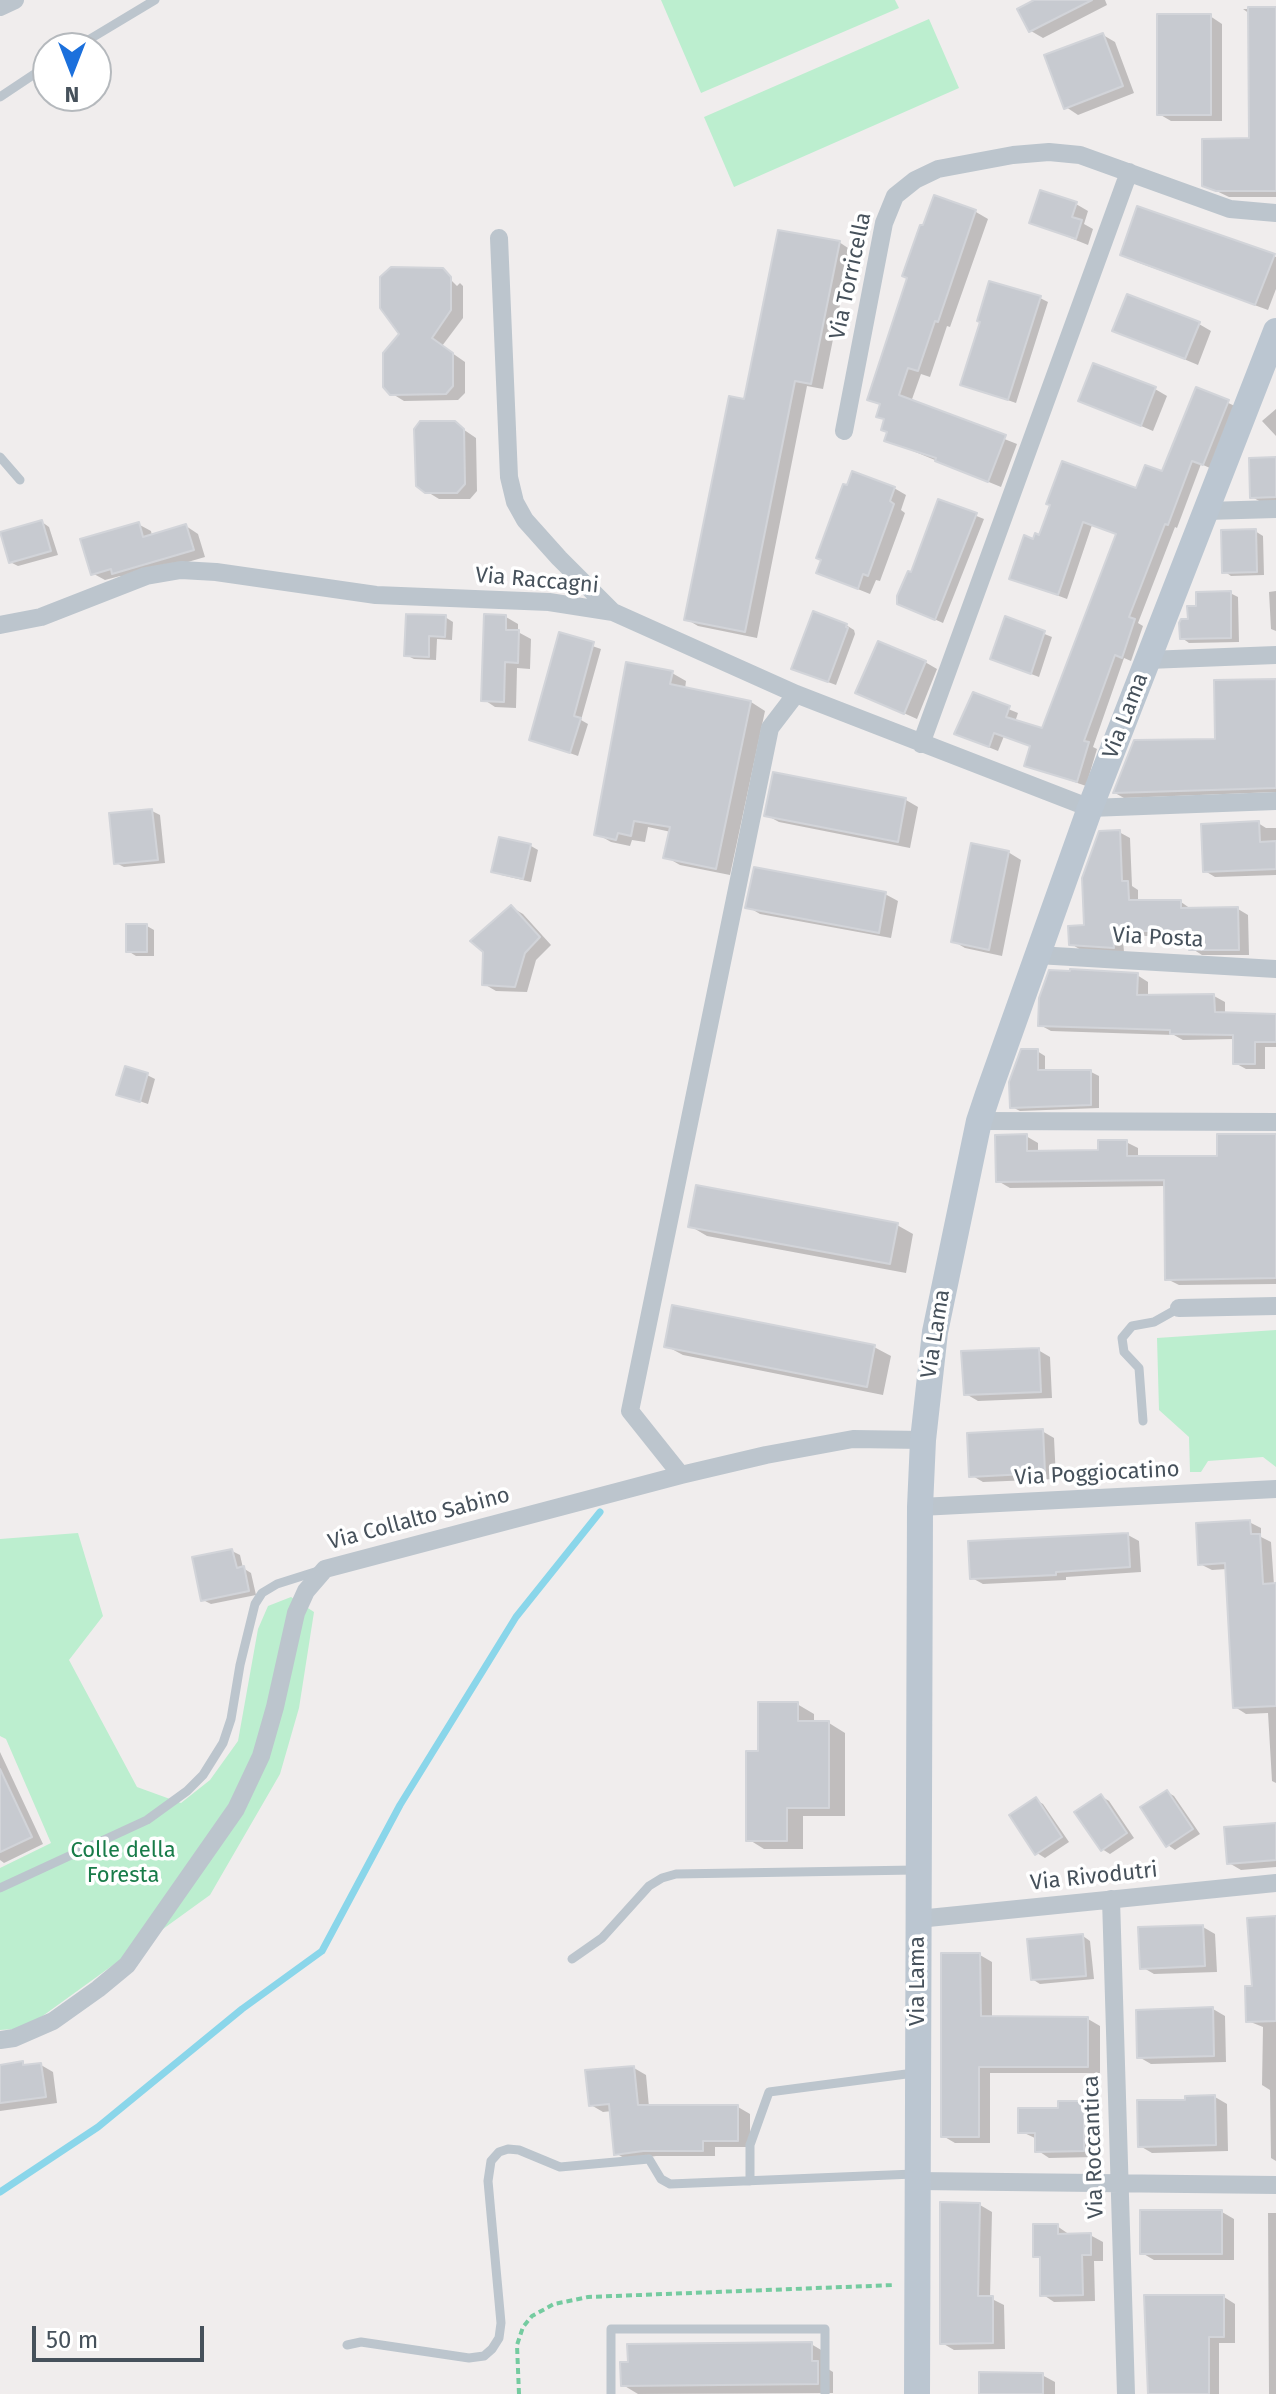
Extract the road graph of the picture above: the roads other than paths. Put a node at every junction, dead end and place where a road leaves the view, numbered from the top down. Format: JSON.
{"nodes":[{"id":1,"x":15,"y":0,"type":"edge"},
{"id":2,"x":155,"y":0,"type":"edge"},
{"id":3,"x":0,"y":7,"type":"edge"},
{"id":4,"x":102,"y":32,"type":"edge"},
{"id":5,"x":32,"y":76,"type":"edge"},
{"id":6,"x":0,"y":97,"type":"edge"},
{"id":7,"x":1129,"y":172,"type":"junction"},
{"id":8,"x":1276,"y":213,"type":"edge"},
{"id":9,"x":499,"y":238,"type":"dead end"},
{"id":10,"x":1276,"y":331,"type":"edge"},
{"id":11,"x":1270,"y":361,"type":"edge"},
{"id":12,"x":844,"y":431,"type":"dead end"},
{"id":13,"x":0,"y":457,"type":"edge"},
{"id":14,"x":20,"y":480,"type":"dead end"},
{"id":15,"x":1276,"y":509,"type":"edge"},
{"id":16,"x":1206,"y":511,"type":"junction"},
{"id":17,"x":613,"y":612,"type":"junction"},
{"id":18,"x":0,"y":625,"type":"edge"},
{"id":19,"x":1276,"y":655,"type":"edge"},
{"id":20,"x":1148,"y":660,"type":"junction"},
{"id":21,"x":796,"y":694,"type":"junction"},
{"id":22,"x":921,"y":744,"type":"junction"},
{"id":23,"x":1276,"y":801,"type":"edge"},
{"id":24,"x":1090,"y":808,"type":"junction"},
{"id":25,"x":1037,"y":955,"type":"junction"},
{"id":26,"x":1276,"y":969,"type":"edge"},
{"id":27,"x":979,"y":1121,"type":"junction"},
{"id":28,"x":1276,"y":1122,"type":"edge"},
{"id":29,"x":1276,"y":1306,"type":"edge"},
{"id":30,"x":1179,"y":1308,"type":"joint"},
{"id":31,"x":1143,"y":1421,"type":"dead end"},
{"id":32,"x":923,"y":1440,"type":"junction"},
{"id":33,"x":681,"y":1475,"type":"junction"},
{"id":34,"x":1276,"y":1489,"type":"edge"},
{"id":35,"x":920,"y":1507,"type":"junction"},
{"id":36,"x":325,"y":1569,"type":"junction"},
{"id":37,"x":918,"y":1870,"type":"junction"},
{"id":38,"x":1276,"y":1883,"type":"edge"},
{"id":39,"x":0,"y":1888,"type":"edge"},
{"id":40,"x":1111,"y":1899,"type":"junction"},
{"id":41,"x":918,"y":1919,"type":"junction"},
{"id":42,"x":572,"y":1959,"type":"dead end"},
{"id":43,"x":0,"y":2040,"type":"edge"},
{"id":44,"x":917,"y":2073,"type":"junction"},
{"id":45,"x":917,"y":2178,"type":"junction"},
{"id":46,"x":750,"y":2181,"type":"junction"},
{"id":47,"x":1119,"y":2183,"type":"junction"},
{"id":48,"x":1276,"y":2185,"type":"edge"},
{"id":49,"x":347,"y":2345,"type":"dead end"},
{"id":50,"x":611,"y":2394,"type":"edge"},
{"id":51,"x":825,"y":2394,"type":"edge"},
{"id":52,"x":917,"y":2394,"type":"edge"},
{"id":53,"x":1126,"y":2394,"type":"edge"}],
"edges":[{"from":1,"to":3,"type":"street"},
{"from":2,"to":4,"type":"lane"},
{"from":5,"to":6,"type":"lane"},
{"from":7,"to":8,"type":"street","name":"Via Torricella"},
{"from":7,"to":12,"type":"street","name":"Via Torricella"},
{"from":7,"to":22,"type":"street"},
{"from":9,"to":17,"type":"street"},
{"from":10,"to":11,"type":"main road","name":"Via Lama"},
{"from":11,"to":16,"type":"main road","name":"Via Lama"},
{"from":13,"to":14,"type":"lane"},
{"from":15,"to":16,"type":"street"},
{"from":16,"to":20,"type":"main road","name":"Via Lama"},
{"from":17,"to":18,"type":"street","name":"Via Raccagni"},
{"from":17,"to":21,"type":"street","name":"Via Raccagni"},
{"from":19,"to":20,"type":"street"},
{"from":20,"to":24,"type":"main road","name":"Via Lama"},
{"from":21,"to":22,"type":"street","name":"Via Raccagni"},
{"from":21,"to":33,"type":"street"},
{"from":22,"to":24,"type":"street","name":"Via Raccagni"},
{"from":23,"to":24,"type":"street"},
{"from":24,"to":25,"type":"main road","name":"Via Lama"},
{"from":25,"to":26,"type":"street","name":"Via Posta"},
{"from":25,"to":27,"type":"main road","name":"Via Lama"},
{"from":27,"to":28,"type":"street"},
{"from":27,"to":32,"type":"main road","name":"Via Lama"},
{"from":29,"to":30,"type":"street"},
{"from":30,"to":31,"type":"lane"},
{"from":32,"to":33,"type":"street","name":"Via Collalto Sabino"},
{"from":32,"to":35,"type":"main road","name":"Via Lama"},
{"from":33,"to":36,"type":"street","name":"Via Collalto Sabino"},
{"from":34,"to":35,"type":"street","name":"Via Poggiocatino"},
{"from":35,"to":37,"type":"main road","name":"Via Lama"},
{"from":36,"to":39,"type":"lane"},
{"from":36,"to":43,"type":"street","name":"Via Collalto Sabino"},
{"from":37,"to":41,"type":"main road","name":"Via Lama"},
{"from":37,"to":42,"type":"lane"},
{"from":38,"to":40,"type":"street","name":"Via Rivodutri"},
{"from":40,"to":41,"type":"street","name":"Via Rivodutri"},
{"from":40,"to":47,"type":"street","name":"Via Roccantica"},
{"from":41,"to":44,"type":"main road","name":"Via Lama"},
{"from":44,"to":45,"type":"main road","name":"Via Lama"},
{"from":44,"to":46,"type":"lane"},
{"from":45,"to":46,"type":"lane"},
{"from":45,"to":47,"type":"street"},
{"from":45,"to":52,"type":"main road","name":"Via Lama"},
{"from":46,"to":49,"type":"lane"},
{"from":47,"to":48,"type":"street"},
{"from":47,"to":53,"type":"street","name":"Via Roccantica"},
{"from":50,"to":51,"type":"lane"}]}
